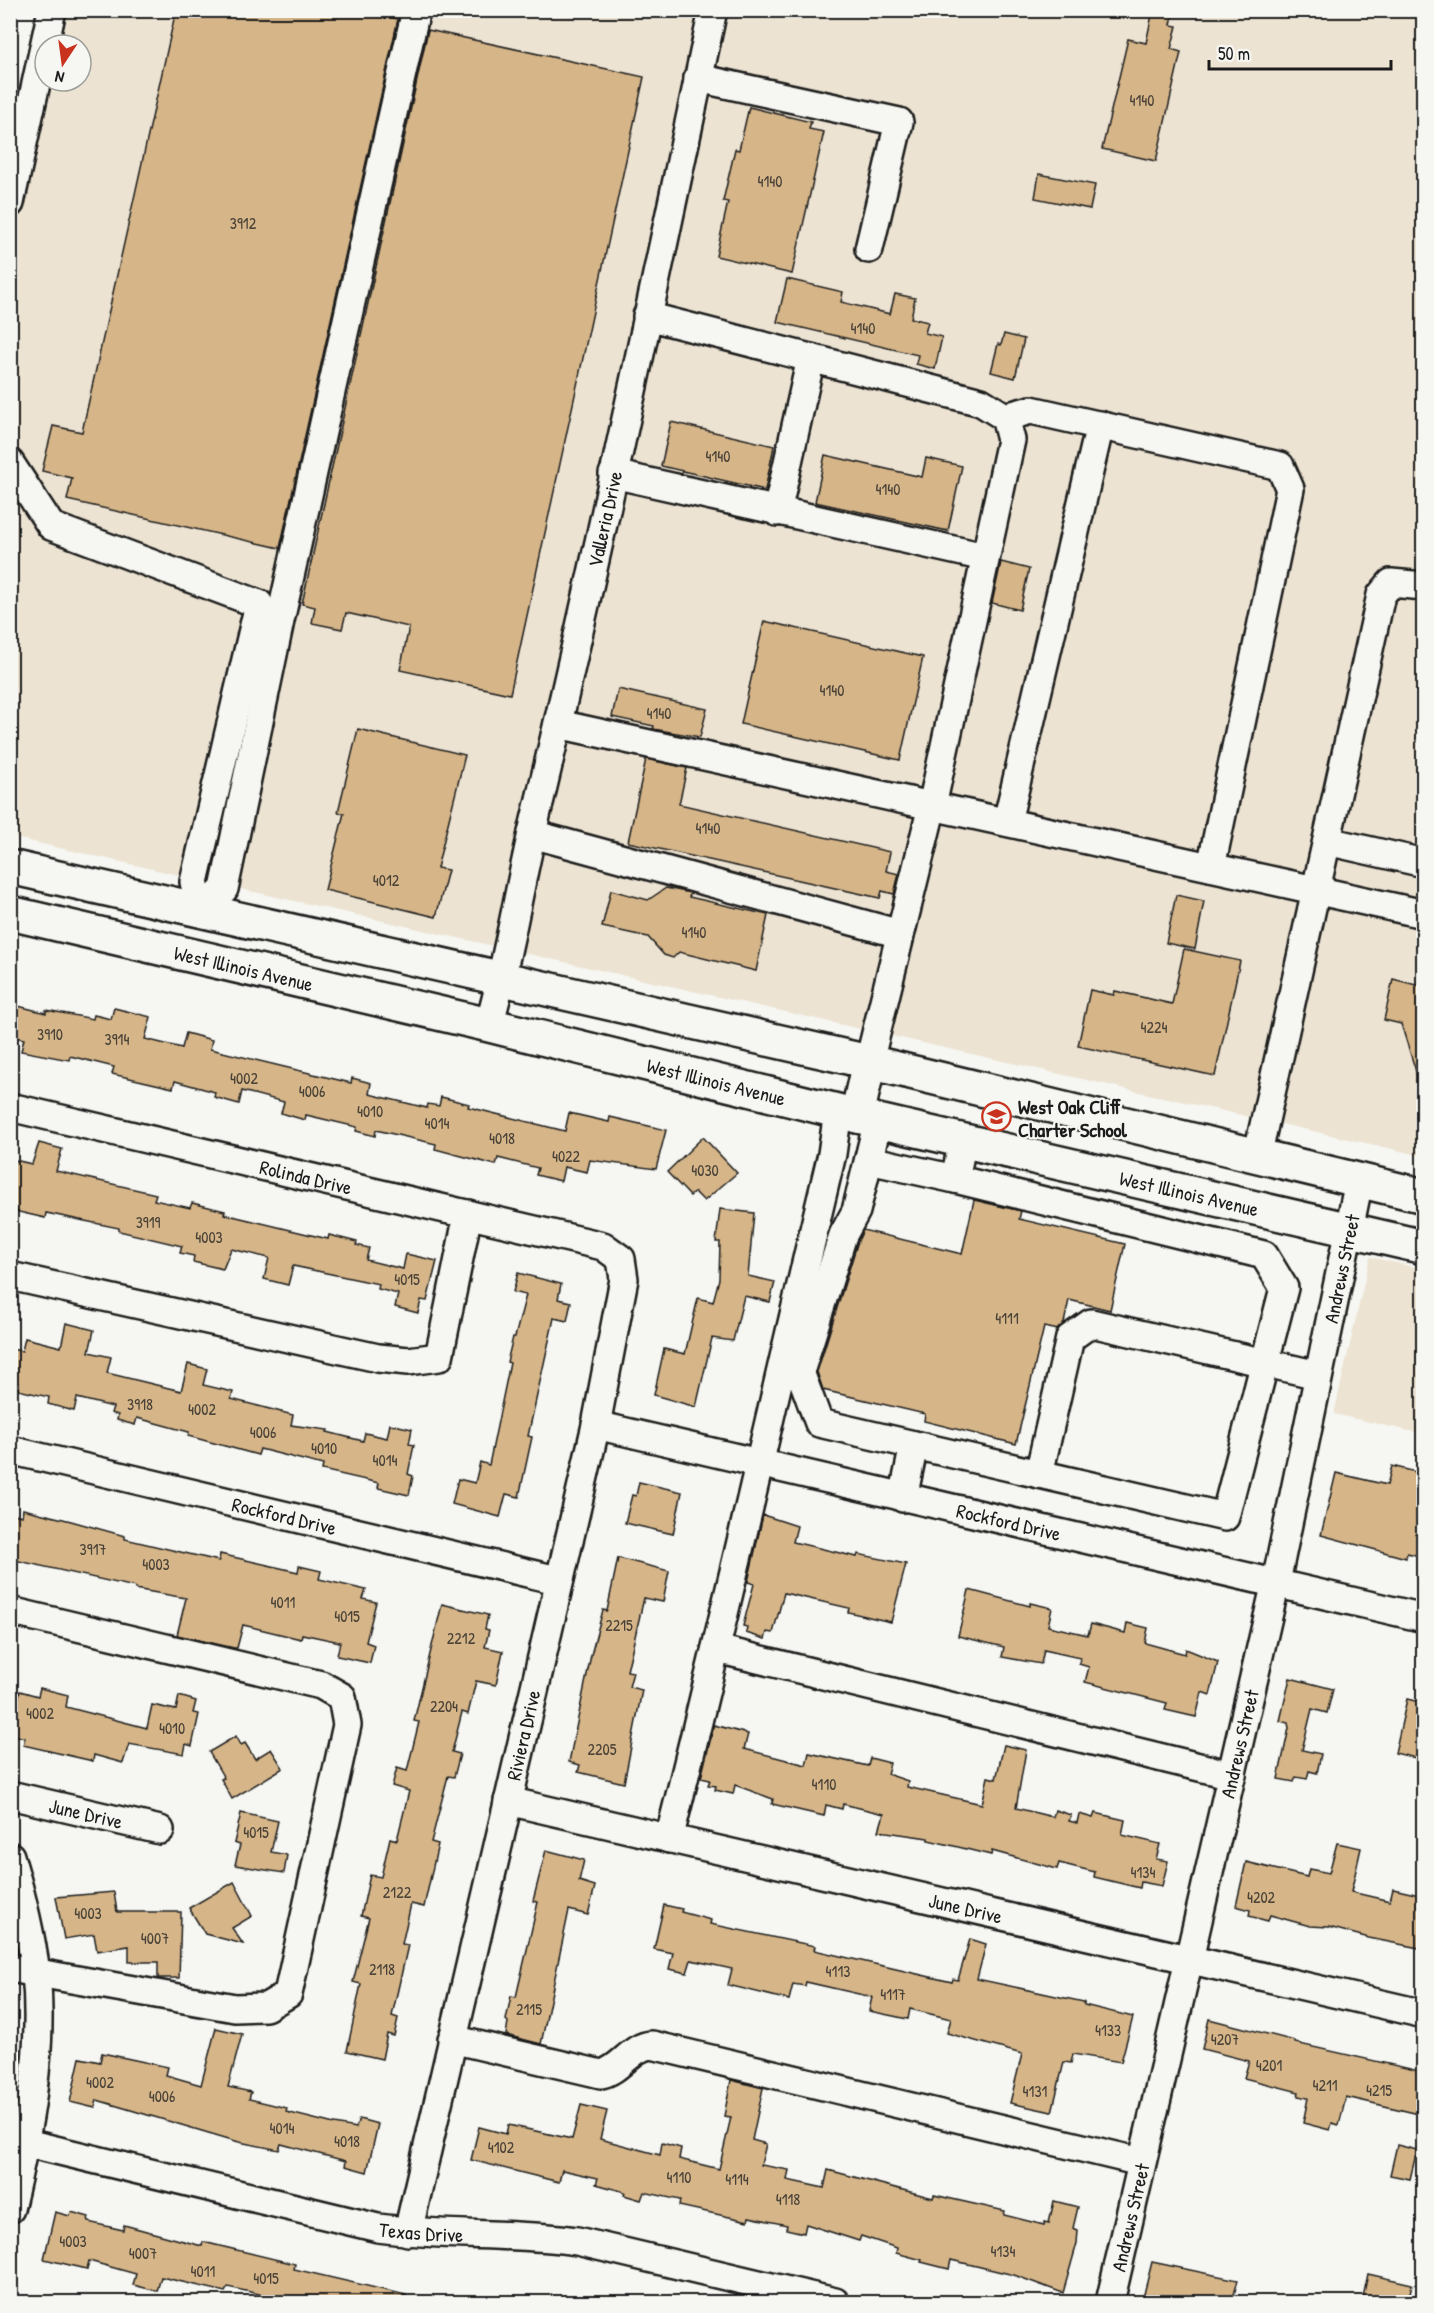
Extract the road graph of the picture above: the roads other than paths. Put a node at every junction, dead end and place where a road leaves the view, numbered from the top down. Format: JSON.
{"nodes":[{"id":1,"x":52,"y":10,"type":"edge"},
{"id":2,"x":416,"y":10,"type":"edge"},
{"id":3,"x":712,"y":10,"type":"edge"},
{"id":4,"x":698,"y":78,"type":"junction"},
{"id":5,"x":10,"y":203,"type":"edge"},
{"id":6,"x":869,"y":249,"type":"dead end"},
{"id":7,"x":647,"y":316,"type":"junction"},
{"id":8,"x":811,"y":358,"type":"junction"},
{"id":9,"x":1005,"y":417,"type":"junction"},
{"id":10,"x":1100,"y":425,"type":"junction"},
{"id":11,"x":10,"y":463,"type":"edge"},
{"id":12,"x":613,"y":474,"type":"junction"},
{"id":13,"x":777,"y":512,"type":"junction"},
{"id":14,"x":985,"y":556,"type":"junction"},
{"id":15,"x":1424,"y":586,"type":"edge"},
{"id":16,"x":558,"y":724,"type":"junction"},
{"id":17,"x":932,"y":806,"type":"junction"},
{"id":18,"x":1007,"y":822,"type":"junction"},
{"id":19,"x":532,"y":834,"type":"junction"},
{"id":20,"x":1327,"y":841,"type":"junction"},
{"id":21,"x":1424,"y":863,"type":"edge"},
{"id":22,"x":10,"y":867,"type":"edge"},
{"id":23,"x":1211,"y":867,"type":"junction"},
{"id":24,"x":1316,"y":890,"type":"junction"},
{"id":25,"x":10,"y":912,"type":"edge"},
{"id":26,"x":201,"y":912,"type":"junction"},
{"id":27,"x":1424,"y":914,"type":"edge"},
{"id":28,"x":900,"y":934,"type":"junction"},
{"id":29,"x":191,"y":956,"type":"junction"},
{"id":30,"x":503,"y":978,"type":"junction"},
{"id":31,"x":489,"y":1025,"type":"junction"},
{"id":32,"x":869,"y":1062,"type":"junction"},
{"id":33,"x":10,"y":1107,"type":"edge"},
{"id":34,"x":858,"y":1116,"type":"junction"},
{"id":35,"x":963,"y":1140,"type":"junction"},
{"id":36,"x":1257,"y":1157,"type":"junction"},
{"id":37,"x":868,"y":1160,"type":"junction"},
{"id":38,"x":956,"y":1179,"type":"junction"},
{"id":39,"x":1359,"y":1181,"type":"junction"},
{"id":40,"x":1424,"y":1196,"type":"edge"},
{"id":41,"x":1246,"y":1206,"type":"junction"},
{"id":42,"x":468,"y":1214,"type":"junction"},
{"id":43,"x":1349,"y":1229,"type":"junction"},
{"id":44,"x":603,"y":1246,"type":"joint"},
{"id":45,"x":1424,"y":1247,"type":"edge"},
{"id":46,"x":10,"y":1276,"type":"edge"},
{"id":47,"x":1266,"y":1363,"type":"junction"},
{"id":48,"x":1317,"y":1375,"type":"junction"},
{"id":49,"x":596,"y":1425,"type":"junction"},
{"id":50,"x":914,"y":1445,"type":"junction"},
{"id":51,"x":10,"y":1450,"type":"edge"},
{"id":52,"x":757,"y":1465,"type":"junction"},
{"id":53,"x":1039,"y":1474,"type":"junction"},
{"id":54,"x":903,"y":1498,"type":"junction"},
{"id":55,"x":557,"y":1580,"type":"junction"},
{"id":56,"x":1276,"y":1582,"type":"junction"},
{"id":57,"x":10,"y":1611,"type":"edge"},
{"id":58,"x":1424,"y":1618,"type":"edge"},
{"id":59,"x":717,"y":1649,"type":"junction"},
{"id":60,"x":1232,"y":1775,"type":"junction"},
{"id":61,"x":10,"y":1795,"type":"edge"},
{"id":62,"x":508,"y":1801,"type":"junction"},
{"id":63,"x":160,"y":1830,"type":"dead end"},
{"id":64,"x":669,"y":1839,"type":"junction"},
{"id":65,"x":10,"y":1856,"type":"edge"},
{"id":66,"x":1189,"y":1960,"type":"junction"},
{"id":67,"x":23,"y":1970,"type":"edge"},
{"id":68,"x":1424,"y":2014,"type":"edge"},
{"id":69,"x":452,"y":2039,"type":"junction"},
{"id":70,"x":18,"y":2141,"type":"edge"},
{"id":71,"x":1141,"y":2162,"type":"junction"},
{"id":72,"x":10,"y":2209,"type":"edge"},
{"id":73,"x":408,"y":2232,"type":"junction"},
{"id":74,"x":835,"y":2302,"type":"edge"},
{"id":75,"x":1110,"y":2302,"type":"edge"}],
"edges":[{"from":1,"to":5,"type":"street"},
{"from":2,"to":26,"type":"street"},
{"from":3,"to":4,"type":"street","name":"Valleria Drive"},
{"from":4,"to":6,"type":"street"},
{"from":4,"to":7,"type":"street","name":"Valleria Drive"},
{"from":7,"to":8,"type":"street"},
{"from":7,"to":12,"type":"street","name":"Valleria Drive"},
{"from":8,"to":9,"type":"street"},
{"from":8,"to":13,"type":"street"},
{"from":9,"to":10,"type":"street"},
{"from":9,"to":14,"type":"street"},
{"from":10,"to":18,"type":"street"},
{"from":10,"to":23,"type":"street"},
{"from":11,"to":26,"type":"street"},
{"from":12,"to":13,"type":"street"},
{"from":12,"to":16,"type":"street","name":"Valleria Drive"},
{"from":13,"to":14,"type":"street"},
{"from":14,"to":17,"type":"street"},
{"from":15,"to":20,"type":"street"},
{"from":16,"to":17,"type":"street"},
{"from":16,"to":19,"type":"street","name":"Valleria Drive"},
{"from":17,"to":18,"type":"street"},
{"from":17,"to":28,"type":"street"},
{"from":18,"to":23,"type":"street"},
{"from":19,"to":28,"type":"street"},
{"from":19,"to":30,"type":"street","name":"Valleria Drive"},
{"from":20,"to":21,"type":"street"},
{"from":20,"to":24,"type":"street"},
{"from":22,"to":26,"type":"main road"},
{"from":23,"to":24,"type":"street"},
{"from":24,"to":27,"type":"street"},
{"from":24,"to":36,"type":"street"},
{"from":25,"to":29,"type":"main road","name":"West Illinois Avenue"},
{"from":26,"to":29,"type":"main road"},
{"from":26,"to":30,"type":"main road"},
{"from":28,"to":32,"type":"street"},
{"from":29,"to":31,"type":"main road","name":"West Illinois Avenue"},
{"from":30,"to":31,"type":"street","name":"Valleria Drive"},
{"from":30,"to":32,"type":"main road"},
{"from":31,"to":34,"type":"main road","name":"West Illinois Avenue"},
{"from":32,"to":34,"type":"main road"},
{"from":32,"to":36,"type":"main road"},
{"from":33,"to":42,"type":"street","name":"Rolinda Drive"},
{"from":34,"to":35,"type":"main road","name":"West Illinois Avenue"},
{"from":34,"to":37,"type":"street"},
{"from":34,"to":52,"type":"street"},
{"from":35,"to":38,"type":"street"},
{"from":35,"to":41,"type":"main road","name":"West Illinois Avenue"},
{"from":36,"to":39,"type":"main road"},
{"from":36,"to":41,"type":"main road"},
{"from":37,"to":38,"type":"street"},
{"from":37,"to":50,"type":"street"},
{"from":38,"to":47,"type":"street"},
{"from":39,"to":40,"type":"main road"},
{"from":39,"to":43,"type":"street","name":"Andrews Street"},
{"from":41,"to":43,"type":"main road","name":"West Illinois Avenue"},
{"from":42,"to":44,"type":"street","name":"Rolinda Drive"},
{"from":42,"to":46,"type":"street"},
{"from":43,"to":45,"type":"main road","name":"West Illinois Avenue"},
{"from":43,"to":48,"type":"street","name":"Andrews Street"},
{"from":44,"to":49,"type":"street","name":"Riviera Drive"},
{"from":47,"to":48,"type":"street"},
{"from":47,"to":53,"type":"street"},
{"from":47,"to":53,"type":"street"},
{"from":48,"to":56,"type":"street","name":"Andrews Street"},
{"from":49,"to":52,"type":"street","name":"Rockford Drive"},
{"from":49,"to":55,"type":"street","name":"Riviera Drive"},
{"from":50,"to":53,"type":"street"},
{"from":50,"to":54,"type":"street"},
{"from":51,"to":55,"type":"street","name":"Rockford Drive"},
{"from":52,"to":54,"type":"street","name":"Rockford Drive"},
{"from":52,"to":59,"type":"street"},
{"from":54,"to":56,"type":"street","name":"Rockford Drive"},
{"from":55,"to":62,"type":"street","name":"Riviera Drive"},
{"from":56,"to":58,"type":"street","name":"Rockford Drive"},
{"from":56,"to":60,"type":"street","name":"Andrews Street"},
{"from":57,"to":67,"type":"street"},
{"from":59,"to":60,"type":"street"},
{"from":59,"to":64,"type":"street"},
{"from":60,"to":66,"type":"street","name":"Andrews Street"},
{"from":61,"to":63,"type":"street","name":"June Drive"},
{"from":62,"to":64,"type":"street","name":"June Drive"},
{"from":62,"to":69,"type":"street","name":"Riviera Drive"},
{"from":64,"to":66,"type":"street","name":"June Drive"},
{"from":65,"to":67,"type":"street"},
{"from":66,"to":68,"type":"street","name":"June Drive"},
{"from":66,"to":71,"type":"street","name":"Andrews Street"},
{"from":67,"to":70,"type":"street"},
{"from":69,"to":71,"type":"street"},
{"from":69,"to":73,"type":"street","name":"Riviera Drive"},
{"from":70,"to":72,"type":"street"},
{"from":70,"to":73,"type":"street","name":"Texas Drive"},
{"from":71,"to":75,"type":"street","name":"Andrews Street"},
{"from":73,"to":74,"type":"street","name":"Texas Drive"}]}
